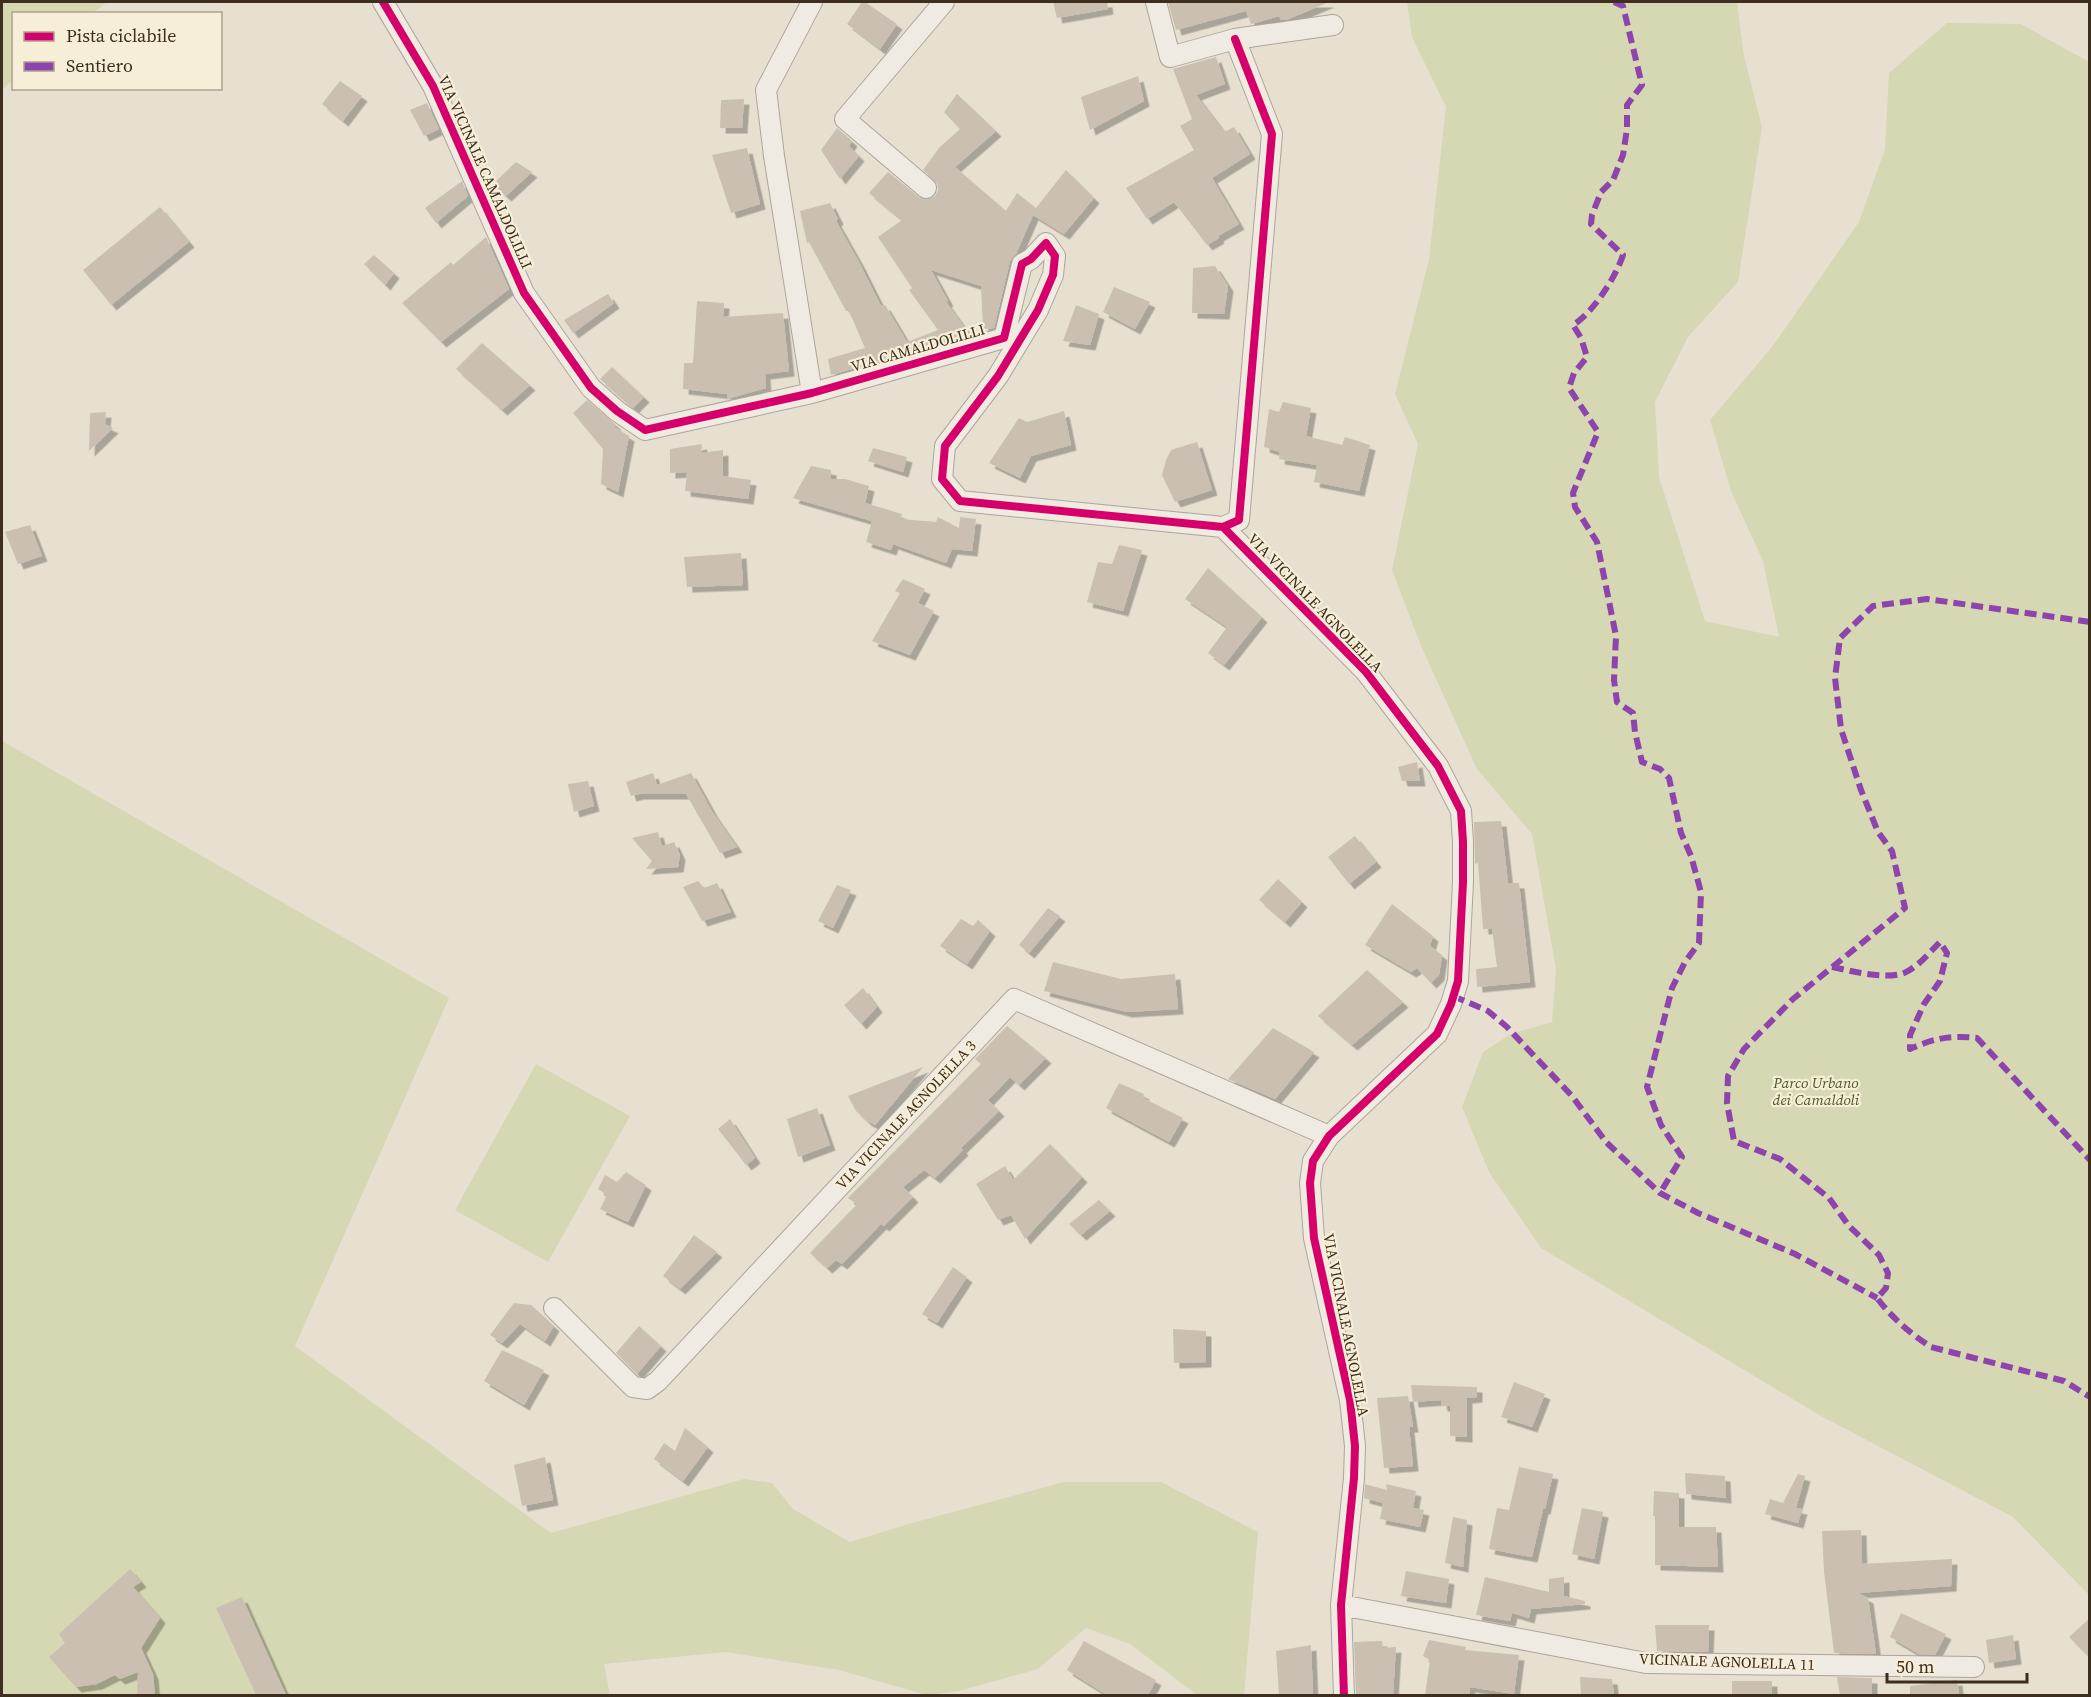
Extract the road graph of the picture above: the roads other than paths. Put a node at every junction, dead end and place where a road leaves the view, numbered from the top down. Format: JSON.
{"nodes":[{"id":1,"x":383,"y":2,"type":"edge"},
{"id":2,"x":812,"y":2,"type":"edge"},
{"id":3,"x":944,"y":2,"type":"edge"},
{"id":4,"x":1156,"y":2,"type":"edge"},
{"id":5,"x":1333,"y":25,"type":"dead end"},
{"id":6,"x":1235,"y":39,"type":"junction"},
{"id":7,"x":926,"y":188,"type":"dead end"},
{"id":8,"x":524,"y":293,"type":"joint"},
{"id":9,"x":812,"y":393,"type":"junction"},
{"id":10,"x":1223,"y":527,"type":"junction"},
{"id":11,"x":1329,"y":1136,"type":"junction"},
{"id":12,"x":554,"y":1308,"type":"dead end"},
{"id":13,"x":1341,"y":1605,"type":"junction"},
{"id":14,"x":1974,"y":1667,"type":"dead end"},
{"id":15,"x":1344,"y":1695,"type":"edge"}],
"edges":[{"from":1,"to":8,"type":"street","name":"VIA VICINALE CAMALDOLILLI"},
{"from":2,"to":9,"type":"street"},
{"from":3,"to":7,"type":"street"},
{"from":4,"to":6,"type":"street"},
{"from":5,"to":6,"type":"street"},
{"from":6,"to":10,"type":"street"},
{"from":8,"to":9,"type":"street","name":"VIA CAMALDOLILLI"},
{"from":9,"to":10,"type":"street","name":"VIA CAMALDOLILLI"},
{"from":10,"to":11,"type":"street","name":"VIA VICINALE AGNOLELLA"},
{"from":11,"to":12,"type":"street","name":"VIA VICINALE AGNOLELLA 3"},
{"from":11,"to":13,"type":"street","name":"VIA VICINALE AGNOLELLA"},
{"from":13,"to":14,"type":"street","name":"VICINALE AGNOLELLA 11"},
{"from":13,"to":15,"type":"street","name":"VIA VICINALE AGNOLELLA"}]}
